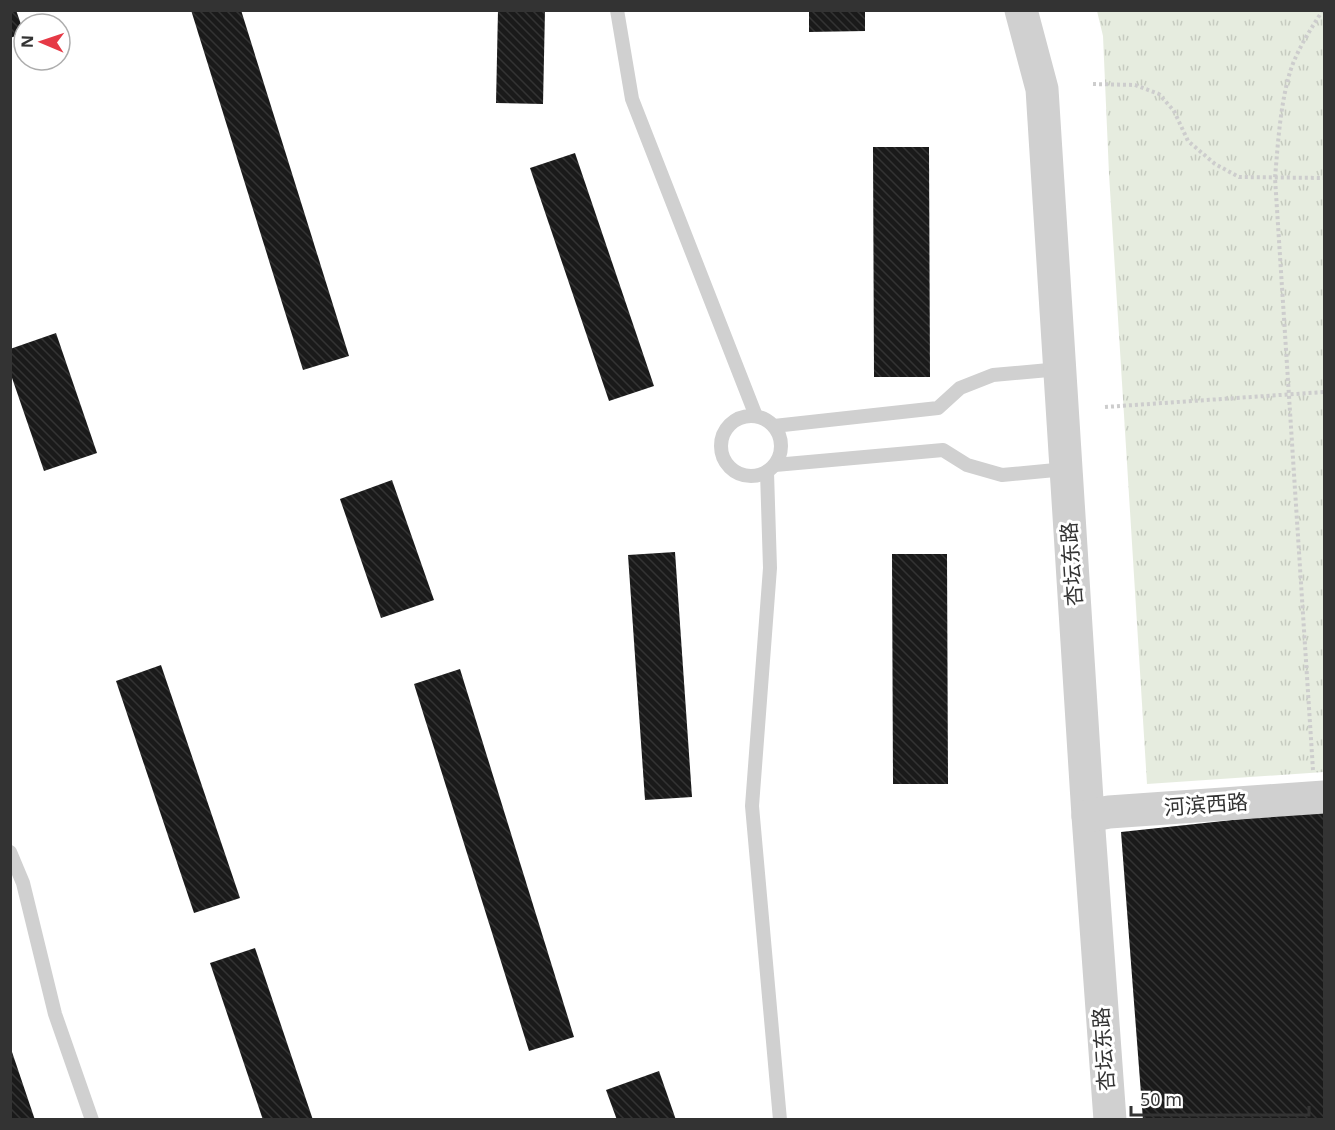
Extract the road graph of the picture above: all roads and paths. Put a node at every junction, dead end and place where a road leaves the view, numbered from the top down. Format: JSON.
{"nodes":[{"id":1,"x":617,"y":10,"type":"edge"},
{"id":2,"x":1021,"y":10,"type":"edge"},
{"id":3,"x":1044,"y":10,"type":"edge"},
{"id":4,"x":1323,"y":10,"type":"edge"},
{"id":5,"x":1093,"y":84,"type":"dead end"},
{"id":6,"x":1275,"y":178,"type":"junction"},
{"id":7,"x":1324,"y":178,"type":"edge"},
{"id":8,"x":1060,"y":369,"type":"junction"},
{"id":9,"x":1324,"y":392,"type":"edge"},
{"id":10,"x":1289,"y":394,"type":"junction"},
{"id":11,"x":1106,"y":407,"type":"dead end"},
{"id":12,"x":756,"y":416,"type":"junction"},
{"id":13,"x":774,"y":426,"type":"junction"},
{"id":14,"x":771,"y":468,"type":"junction"},
{"id":15,"x":1066,"y":470,"type":"junction"},
{"id":16,"x":1319,"y":798,"type":"edge"},
{"id":17,"x":1098,"y":814,"type":"junction"},
{"id":18,"x":10,"y":852,"type":"edge"},
{"id":19,"x":92,"y":1119,"type":"edge"},
{"id":20,"x":780,"y":1119,"type":"edge"},
{"id":21,"x":1110,"y":1119,"type":"edge"},
{"id":22,"x":1128,"y":1119,"type":"edge"}],
"edges":[{"from":1,"to":12,"type":"lane"},
{"from":2,"to":8,"type":"street","name":"杏坛东路"},
{"from":3,"to":17,"type":"street","name":"杏坛东路"},
{"from":4,"to":6,"type":"path"},
{"from":5,"to":6,"type":"path"},
{"from":6,"to":7,"type":"path"},
{"from":6,"to":10,"type":"path"},
{"from":8,"to":13,"type":"lane"},
{"from":8,"to":15,"type":"street","name":"杏坛东路"},
{"from":9,"to":10,"type":"path"},
{"from":10,"to":11,"type":"path"},
{"from":10,"to":16,"type":"path"},
{"from":12,"to":13,"type":"lane"},
{"from":12,"to":14,"type":"lane"},
{"from":13,"to":14,"type":"lane"},
{"from":14,"to":15,"type":"lane"},
{"from":14,"to":20,"type":"lane"},
{"from":15,"to":17,"type":"street","name":"杏坛东路"},
{"from":16,"to":17,"type":"street","name":"河滨西路"},
{"from":17,"to":21,"type":"street","name":"杏坛东路"},
{"from":17,"to":22,"type":"street","name":"杏坛东路"},
{"from":18,"to":19,"type":"lane"}]}
